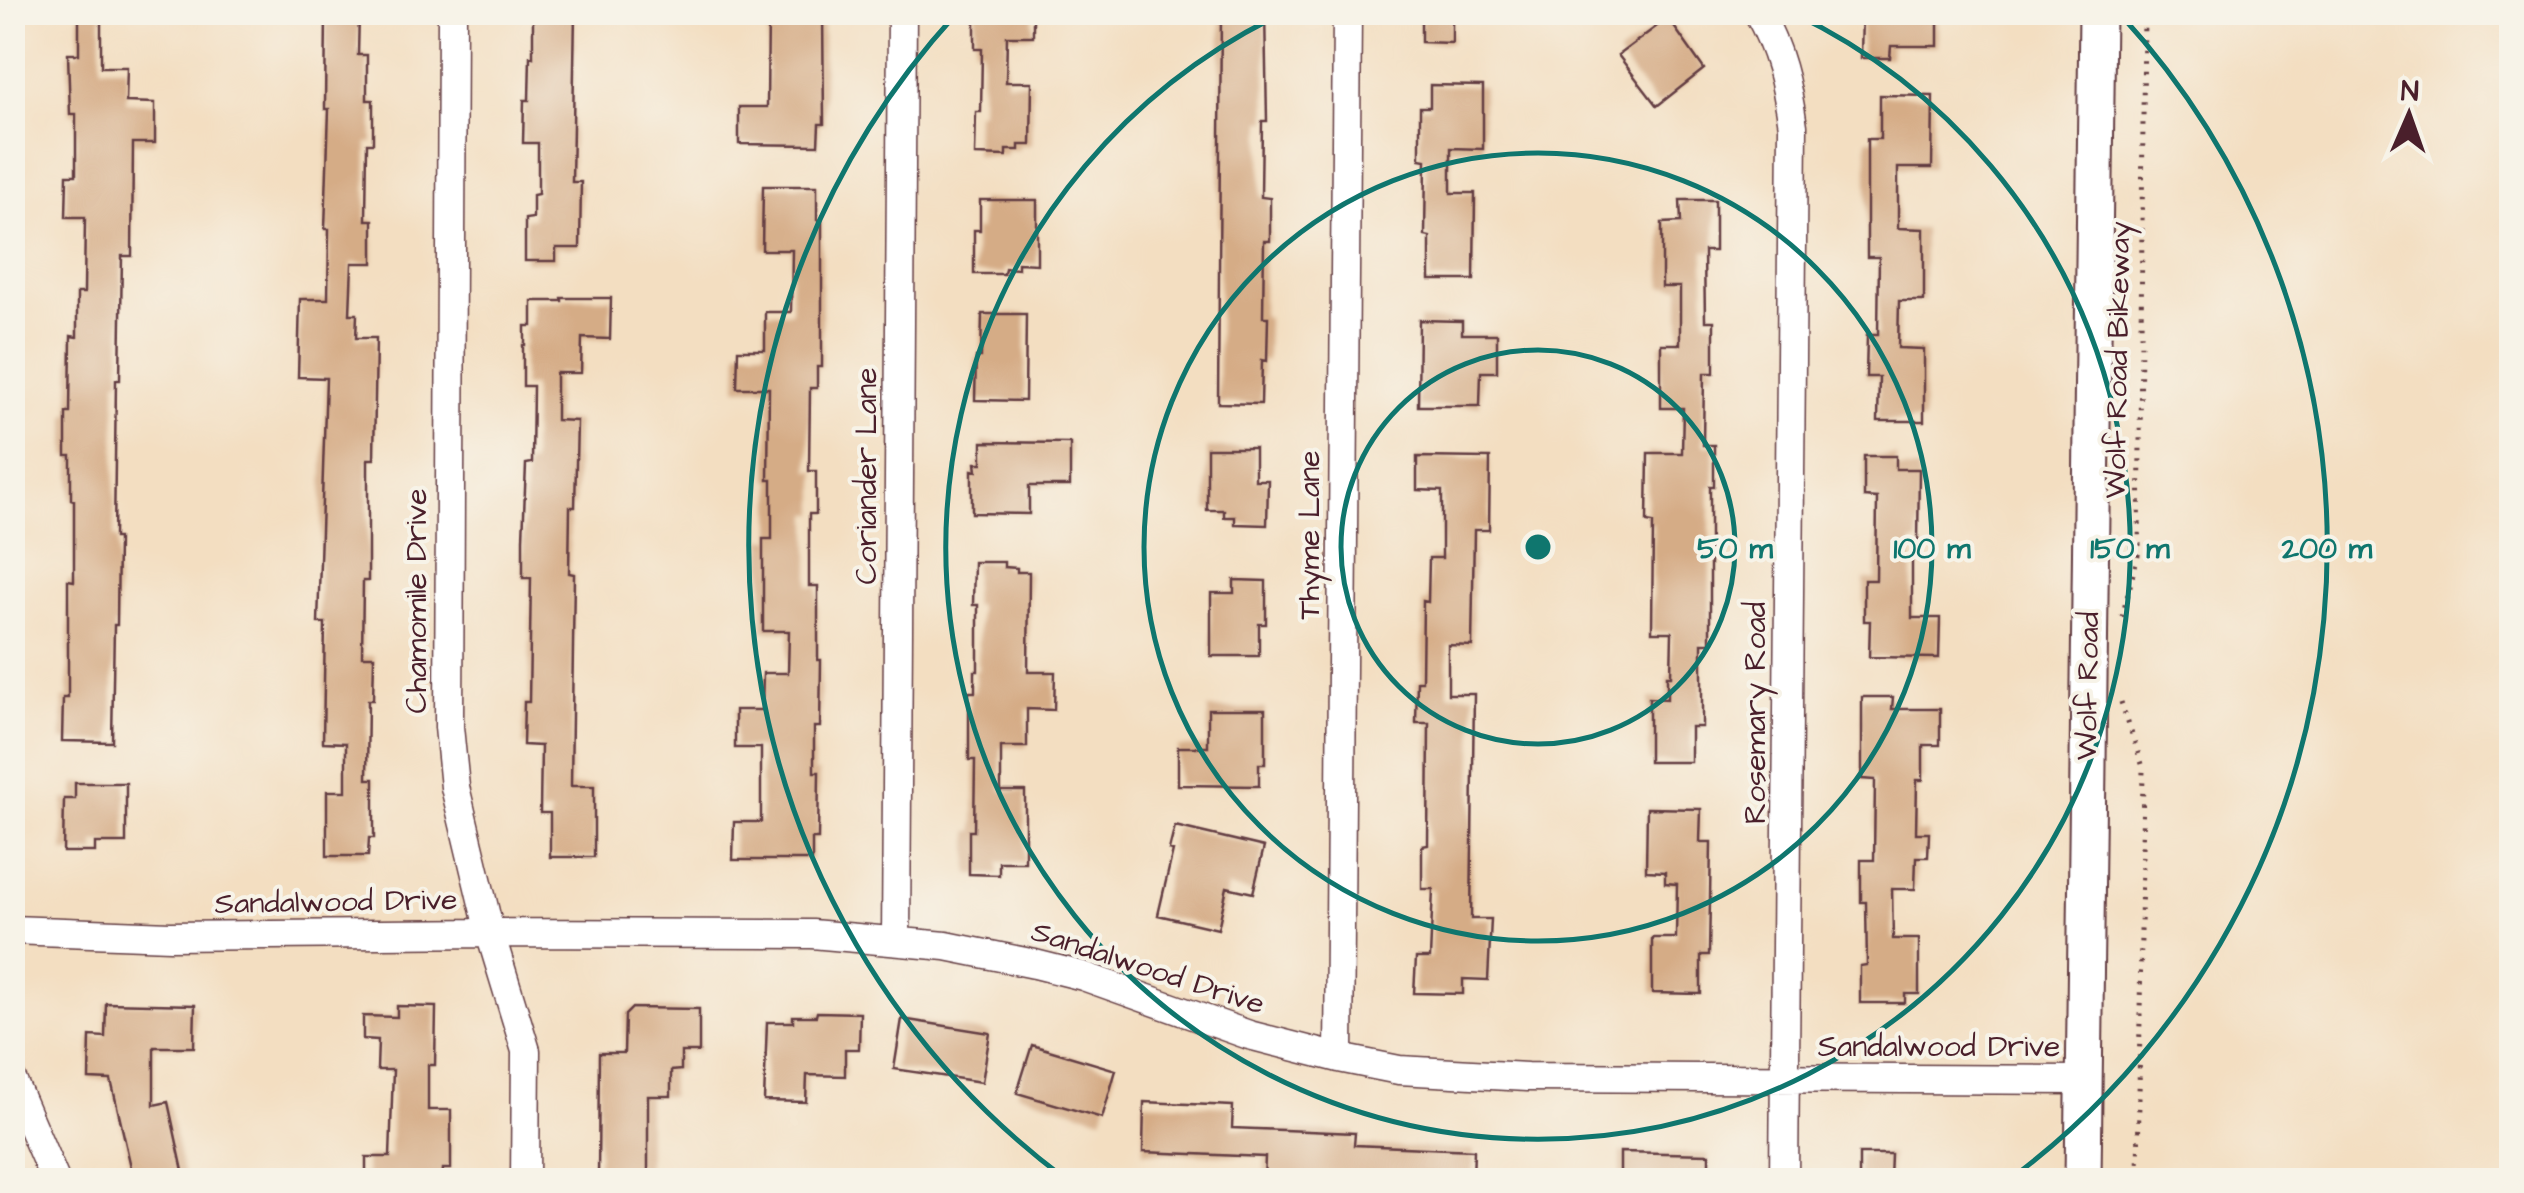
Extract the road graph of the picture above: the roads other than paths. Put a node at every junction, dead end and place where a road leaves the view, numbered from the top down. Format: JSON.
{"nodes":[{"id":1,"x":452,"y":12,"type":"edge"},
{"id":2,"x":902,"y":12,"type":"edge"},
{"id":3,"x":1347,"y":12,"type":"edge"},
{"id":4,"x":1758,"y":12,"type":"edge"},
{"id":5,"x":2097,"y":12,"type":"edge"},
{"id":6,"x":12,"y":930,"type":"edge"},
{"id":7,"x":490,"y":933,"type":"junction"},
{"id":8,"x":896,"y":941,"type":"junction"},
{"id":9,"x":1339,"y":1058,"type":"junction"},
{"id":10,"x":1785,"y":1078,"type":"junction"},
{"id":11,"x":12,"y":1080,"type":"edge"},
{"id":12,"x":2083,"y":1080,"type":"junction"},
{"id":13,"x":55,"y":1180,"type":"edge"},
{"id":14,"x":525,"y":1180,"type":"edge"},
{"id":15,"x":1784,"y":1180,"type":"edge"},
{"id":16,"x":2083,"y":1180,"type":"edge"}],
"edges":[{"from":1,"to":7,"type":"street","name":"Chamomile Drive"},
{"from":2,"to":8,"type":"street","name":"Coriander Lane"},
{"from":3,"to":9,"type":"street","name":"Thyme Lane"},
{"from":4,"to":10,"type":"street","name":"Rosemary Road"},
{"from":5,"to":12,"type":"main road","name":"Wolf Road"},
{"from":6,"to":7,"type":"street","name":"Sandalwood Drive"},
{"from":7,"to":8,"type":"street","name":"Sandalwood Drive"},
{"from":7,"to":14,"type":"street","name":"Chamomile Drive"},
{"from":8,"to":9,"type":"street","name":"Sandalwood Drive"},
{"from":9,"to":10,"type":"street","name":"Sandalwood Drive"},
{"from":10,"to":12,"type":"street","name":"Sandalwood Drive"},
{"from":10,"to":15,"type":"street","name":"Rosemary Road"},
{"from":11,"to":13,"type":"street"},
{"from":12,"to":16,"type":"main road","name":"Wolf Road"}]}
